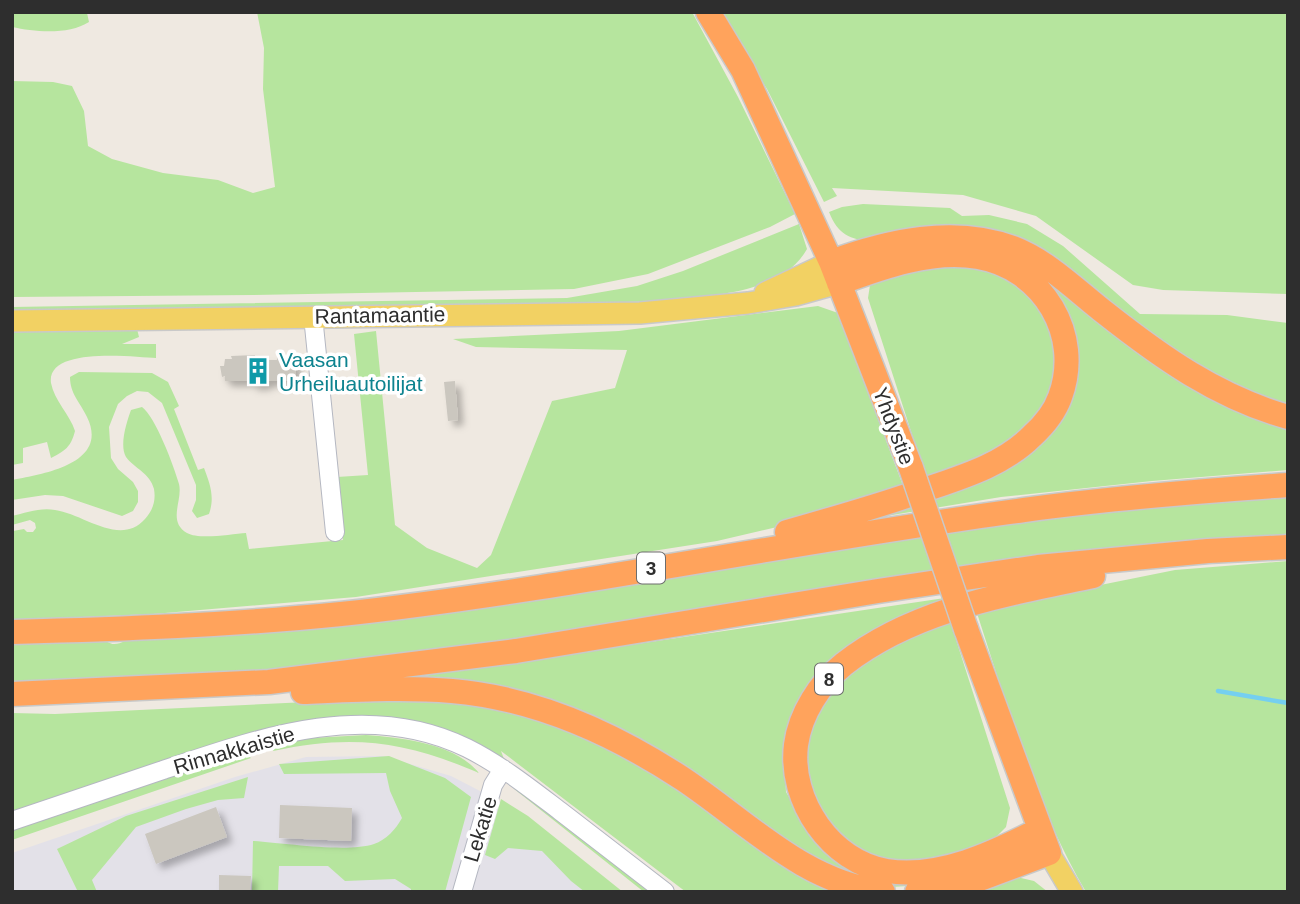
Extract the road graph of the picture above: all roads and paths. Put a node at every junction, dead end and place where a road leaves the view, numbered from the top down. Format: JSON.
{"nodes":[{"id":1,"x":708,"y":12,"type":"edge"},
{"id":2,"x":835,"y":273,"type":"junction"},
{"id":3,"x":313,"y":316,"type":"junction"},
{"id":4,"x":12,"y":321,"type":"edge"},
{"id":5,"x":1288,"y":417,"type":"edge"},
{"id":6,"x":1288,"y":485,"type":"edge"},
{"id":7,"x":335,"y":532,"type":"dead end"},
{"id":8,"x":1288,"y":547,"type":"edge"},
{"id":9,"x":1208,"y":551,"type":"junction"},
{"id":10,"x":741,"y":553,"type":"junction"},
{"id":11,"x":12,"y":632,"type":"edge"},
{"id":12,"x":269,"y":682,"type":"junction"},
{"id":13,"x":12,"y":694,"type":"edge"},
{"id":14,"x":503,"y":769,"type":"junction"},
{"id":15,"x":12,"y":821,"type":"edge"},
{"id":16,"x":1044,"y":842,"type":"junction"},
{"id":17,"x":462,"y":892,"type":"edge"},
{"id":18,"x":665,"y":892,"type":"edge"},
{"id":19,"x":883,"y":892,"type":"edge"},
{"id":20,"x":917,"y":892,"type":"edge"},
{"id":21,"x":1065,"y":892,"type":"edge"},
{"id":22,"x":1073,"y":892,"type":"edge"}],
"edges":[{"from":1,"to":2,"type":"highway","name":"Yhdystie"},
{"from":2,"to":3,"type":"main road","name":"Rantamaantie"},
{"from":2,"to":5,"type":"highway"},
{"from":2,"to":10,"type":"highway"},
{"from":2,"to":16,"type":"highway","name":"Yhdystie","bridge":true},
{"from":3,"to":4,"type":"main road","name":"Rantamaantie"},
{"from":3,"to":7,"type":"street"},
{"from":6,"to":10,"type":"highway","number":"3"},
{"from":8,"to":9,"type":"highway"},
{"from":9,"to":12,"type":"highway"},
{"from":9,"to":16,"type":"highway","number":"8"},
{"from":10,"to":11,"type":"highway","number":"3"},
{"from":12,"to":13,"type":"highway"},
{"from":12,"to":19,"type":"highway"},
{"from":14,"to":15,"type":"street","name":"Rinnakkaistie"},
{"from":14,"to":17,"type":"street","name":"Lekatie"},
{"from":14,"to":18,"type":"street","name":"Rinnakkaistie"},
{"from":16,"to":20,"type":"highway"},
{"from":16,"to":21,"type":"main road"},
{"from":16,"to":22,"type":"main road"}]}
